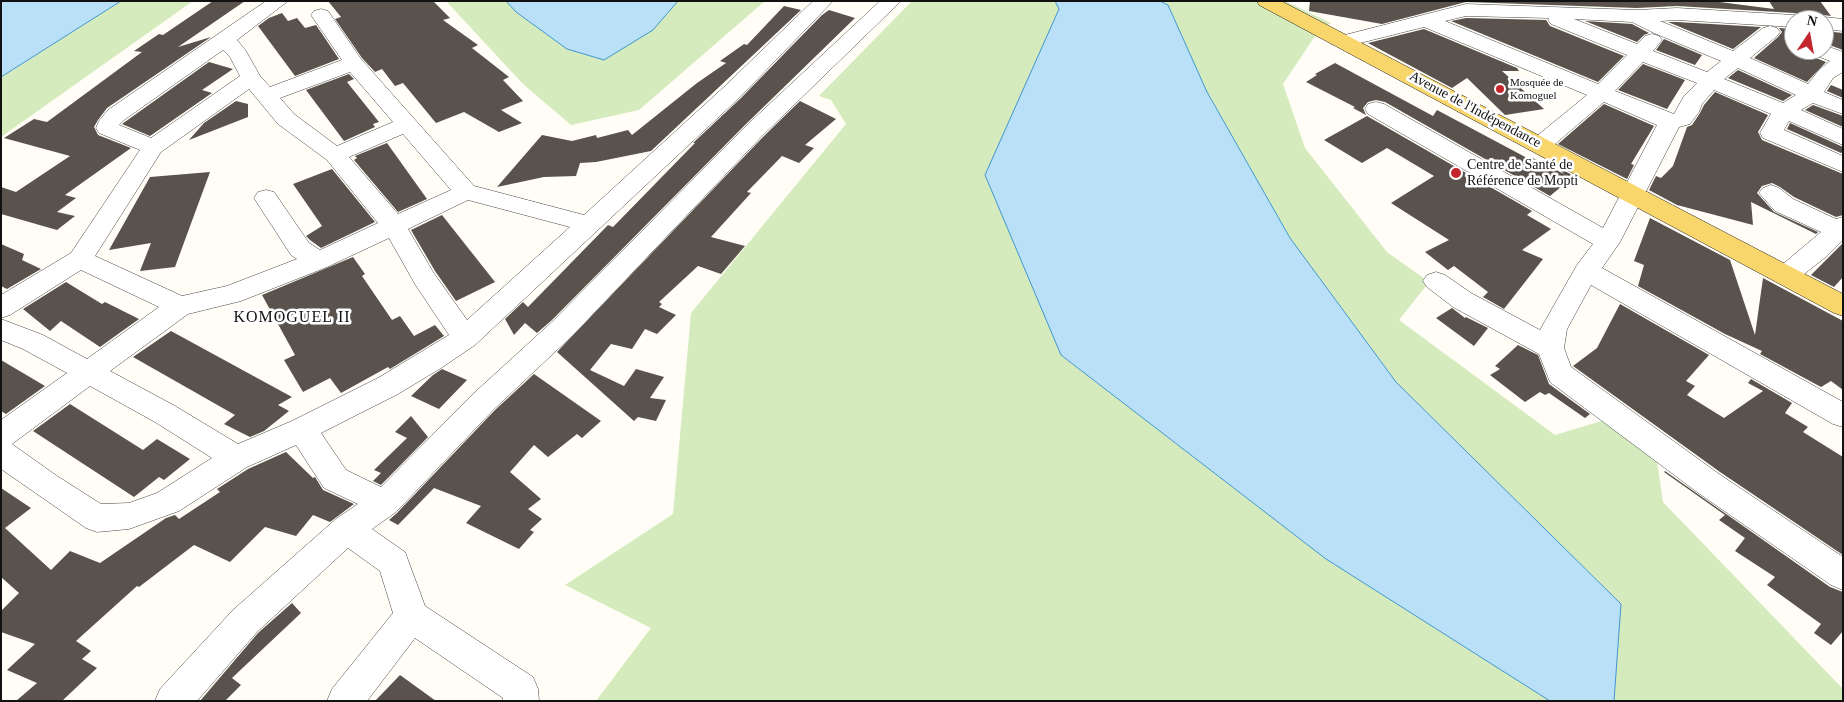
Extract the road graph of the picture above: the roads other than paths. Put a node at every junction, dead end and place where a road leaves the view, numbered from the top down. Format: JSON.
{"nodes":[{"id":1,"x":280,"y":1,"type":"edge"},
{"id":2,"x":824,"y":1,"type":"edge"},
{"id":3,"x":892,"y":1,"type":"edge"},
{"id":4,"x":1266,"y":1,"type":"edge"},
{"id":5,"x":1769,"y":1,"type":"edge"},
{"id":6,"x":1463,"y":6,"type":"edge"},
{"id":7,"x":1673,"y":8,"type":"edge"},
{"id":8,"x":1538,"y":12,"type":"junction"},
{"id":9,"x":320,"y":15,"type":"dead end"},
{"id":10,"x":1637,"y":16,"type":"junction"},
{"id":11,"x":1425,"y":20,"type":"junction"},
{"id":12,"x":1781,"y":24,"type":"edge"},
{"id":13,"x":1661,"y":29,"type":"junction"},
{"id":14,"x":225,"y":38,"type":"junction"},
{"id":15,"x":1344,"y":41,"type":"junction"},
{"id":16,"x":1642,"y":52,"type":"junction"},
{"id":17,"x":1737,"y":60,"type":"junction"},
{"id":18,"x":1843,"y":60,"type":"edge"},
{"id":19,"x":354,"y":63,"type":"junction"},
{"id":20,"x":251,"y":78,"type":"junction"},
{"id":21,"x":1709,"y":81,"type":"junction"},
{"id":22,"x":1602,"y":93,"type":"junction"},
{"id":23,"x":1811,"y":95,"type":"junction"},
{"id":24,"x":267,"y":96,"type":"junction"},
{"id":25,"x":1843,"y":108,"type":"edge"},
{"id":26,"x":1376,"y":109,"type":"dead end"},
{"id":27,"x":1784,"y":111,"type":"junction"},
{"id":28,"x":1670,"y":122,"type":"junction"},
{"id":29,"x":407,"y":124,"type":"junction"},
{"id":30,"x":1843,"y":138,"type":"edge"},
{"id":31,"x":1540,"y":145,"type":"junction"},
{"id":32,"x":153,"y":147,"type":"junction"},
{"id":33,"x":336,"y":156,"type":"junction"},
{"id":34,"x":1843,"y":165,"type":"edge"},
{"id":35,"x":466,"y":192,"type":"junction"},
{"id":36,"x":1771,"y":193,"type":"dead end"},
{"id":37,"x":1634,"y":194,"type":"junction"},
{"id":38,"x":266,"y":198,"type":"dead end"},
{"id":39,"x":588,"y":224,"type":"junction"},
{"id":40,"x":394,"y":226,"type":"junction"},
{"id":41,"x":1841,"y":229,"type":"edge"},
{"id":42,"x":1608,"y":242,"type":"junction"},
{"id":43,"x":80,"y":258,"type":"junction"},
{"id":44,"x":318,"y":260,"type":"junction"},
{"id":45,"x":1586,"y":271,"type":"junction"},
{"id":46,"x":1786,"y":276,"type":"junction"},
{"id":47,"x":1436,"y":281,"type":"dead end"},
{"id":48,"x":180,"y":306,"type":"junction"},
{"id":49,"x":1843,"y":306,"type":"edge"},
{"id":50,"x":1,"y":308,"type":"edge"},
{"id":51,"x":1,"y":328,"type":"edge"},
{"id":52,"x":465,"y":338,"type":"junction"},
{"id":53,"x":1550,"y":348,"type":"junction"},
{"id":54,"x":90,"y":373,"type":"junction"},
{"id":55,"x":1843,"y":416,"type":"edge"},
{"id":56,"x":302,"y":430,"type":"junction"},
{"id":57,"x":1,"y":436,"type":"edge"},
{"id":58,"x":1,"y":452,"type":"edge"},
{"id":59,"x":236,"y":458,"type":"junction"},
{"id":60,"x":385,"y":503,"type":"junction"},
{"id":61,"x":347,"y":528,"type":"junction"},
{"id":62,"x":1843,"y":575,"type":"edge"},
{"id":63,"x":411,"y":616,"type":"junction"},
{"id":64,"x":173,"y":701,"type":"edge"},
{"id":65,"x":345,"y":701,"type":"edge"},
{"id":66,"x":521,"y":701,"type":"edge"}],
"edges":[{"from":1,"to":14,"type":"street"},
{"from":2,"to":39,"type":"street"},
{"from":3,"to":60,"type":"street"},
{"from":4,"to":15,"type":"main road","name":"Avenue de l'Indépendance"},
{"from":5,"to":12,"type":"street"},
{"from":6,"to":8,"type":"street"},
{"from":6,"to":11,"type":"street"},
{"from":7,"to":10,"type":"street"},
{"from":7,"to":12,"type":"street"},
{"from":8,"to":10,"type":"street"},
{"from":8,"to":16,"type":"street"},
{"from":9,"to":19,"type":"street"},
{"from":10,"to":13,"type":"street"},
{"from":11,"to":15,"type":"street"},
{"from":11,"to":22,"type":"street"},
{"from":12,"to":17,"type":"street"},
{"from":13,"to":16,"type":"street"},
{"from":13,"to":17,"type":"street"},
{"from":14,"to":20,"type":"street"},
{"from":14,"to":32,"type":"street"},
{"from":15,"to":31,"type":"main road","name":"Avenue de l'Indépendance"},
{"from":16,"to":21,"type":"street"},
{"from":16,"to":22,"type":"street"},
{"from":17,"to":21,"type":"street"},
{"from":17,"to":23,"type":"street"},
{"from":18,"to":23,"type":"street"},
{"from":19,"to":24,"type":"street"},
{"from":19,"to":29,"type":"street"},
{"from":20,"to":24,"type":"street"},
{"from":20,"to":32,"type":"street"},
{"from":21,"to":27,"type":"street"},
{"from":21,"to":28,"type":"street"},
{"from":22,"to":28,"type":"street"},
{"from":22,"to":31,"type":"street"},
{"from":23,"to":25,"type":"street"},
{"from":23,"to":27,"type":"street"},
{"from":24,"to":33,"type":"street"},
{"from":26,"to":42,"type":"street"},
{"from":27,"to":30,"type":"street"},
{"from":27,"to":34,"type":"street"},
{"from":28,"to":37,"type":"street"},
{"from":29,"to":33,"type":"street"},
{"from":29,"to":35,"type":"street"},
{"from":31,"to":37,"type":"main road","name":"Avenue de l'Indépendance"},
{"from":32,"to":43,"type":"street"},
{"from":33,"to":40,"type":"street"},
{"from":35,"to":39,"type":"street"},
{"from":35,"to":40,"type":"street"},
{"from":36,"to":41,"type":"street"},
{"from":37,"to":42,"type":"street"},
{"from":37,"to":46,"type":"main road","name":"Avenue de l'Indépendance"},
{"from":38,"to":44,"type":"street"},
{"from":39,"to":52,"type":"street"},
{"from":40,"to":44,"type":"street"},
{"from":40,"to":52,"type":"street"},
{"from":41,"to":46,"type":"street"},
{"from":42,"to":45,"type":"street"},
{"from":43,"to":48,"type":"street"},
{"from":43,"to":50,"type":"street"},
{"from":44,"to":48,"type":"street"},
{"from":45,"to":53,"type":"street"},
{"from":45,"to":55,"type":"street"},
{"from":46,"to":49,"type":"main road","name":"Avenue de l'Indépendance"},
{"from":47,"to":53,"type":"street"},
{"from":48,"to":54,"type":"street"},
{"from":51,"to":54,"type":"street"},
{"from":52,"to":56,"type":"street"},
{"from":53,"to":62,"type":"street"},
{"from":54,"to":57,"type":"street"},
{"from":54,"to":59,"type":"street"},
{"from":56,"to":59,"type":"street"},
{"from":56,"to":60,"type":"street"},
{"from":58,"to":59,"type":"street"},
{"from":60,"to":61,"type":"street"},
{"from":61,"to":63,"type":"street"},
{"from":61,"to":64,"type":"street"},
{"from":63,"to":65,"type":"street"},
{"from":63,"to":66,"type":"street"}]}
